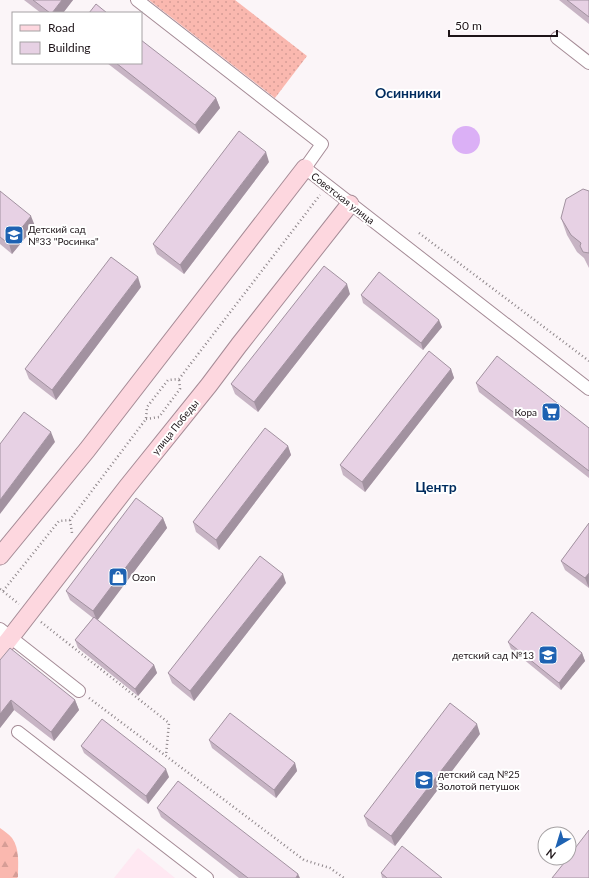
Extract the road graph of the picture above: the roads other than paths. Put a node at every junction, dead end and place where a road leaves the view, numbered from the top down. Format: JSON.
{"nodes":[{"id":1,"x":137,"y":0,"type":"edge"},
{"id":2,"x":557,"y":38,"type":"dead end"},
{"id":3,"x":589,"y":63,"type":"edge"},
{"id":4,"x":305,"y":168,"type":"junction"},
{"id":5,"x":350,"y":204,"type":"junction"},
{"id":6,"x":589,"y":389,"type":"edge"},
{"id":7,"x":0,"y":556,"type":"edge"},
{"id":8,"x":5,"y":633,"type":"edge"},
{"id":9,"x":0,"y":650,"type":"edge"},
{"id":10,"x":79,"y":690,"type":"road end"},
{"id":11,"x":18,"y":732,"type":"dead end"},
{"id":12,"x":207,"y":878,"type":"edge"}],
"edges":[{"from":1,"to":4,"type":"street","name":"Советская улица"},
{"from":2,"to":3,"type":"street"},
{"from":4,"to":5,"type":"street","name":"Советская улица"},
{"from":4,"to":7,"type":"street"},
{"from":5,"to":6,"type":"street","name":"Советская улица"},
{"from":5,"to":8,"type":"street","name":"улица Победы"},
{"from":8,"to":9,"type":"street","name":"улица Победы"},
{"from":8,"to":10,"type":"street"},
{"from":11,"to":12,"type":"street"}]}
